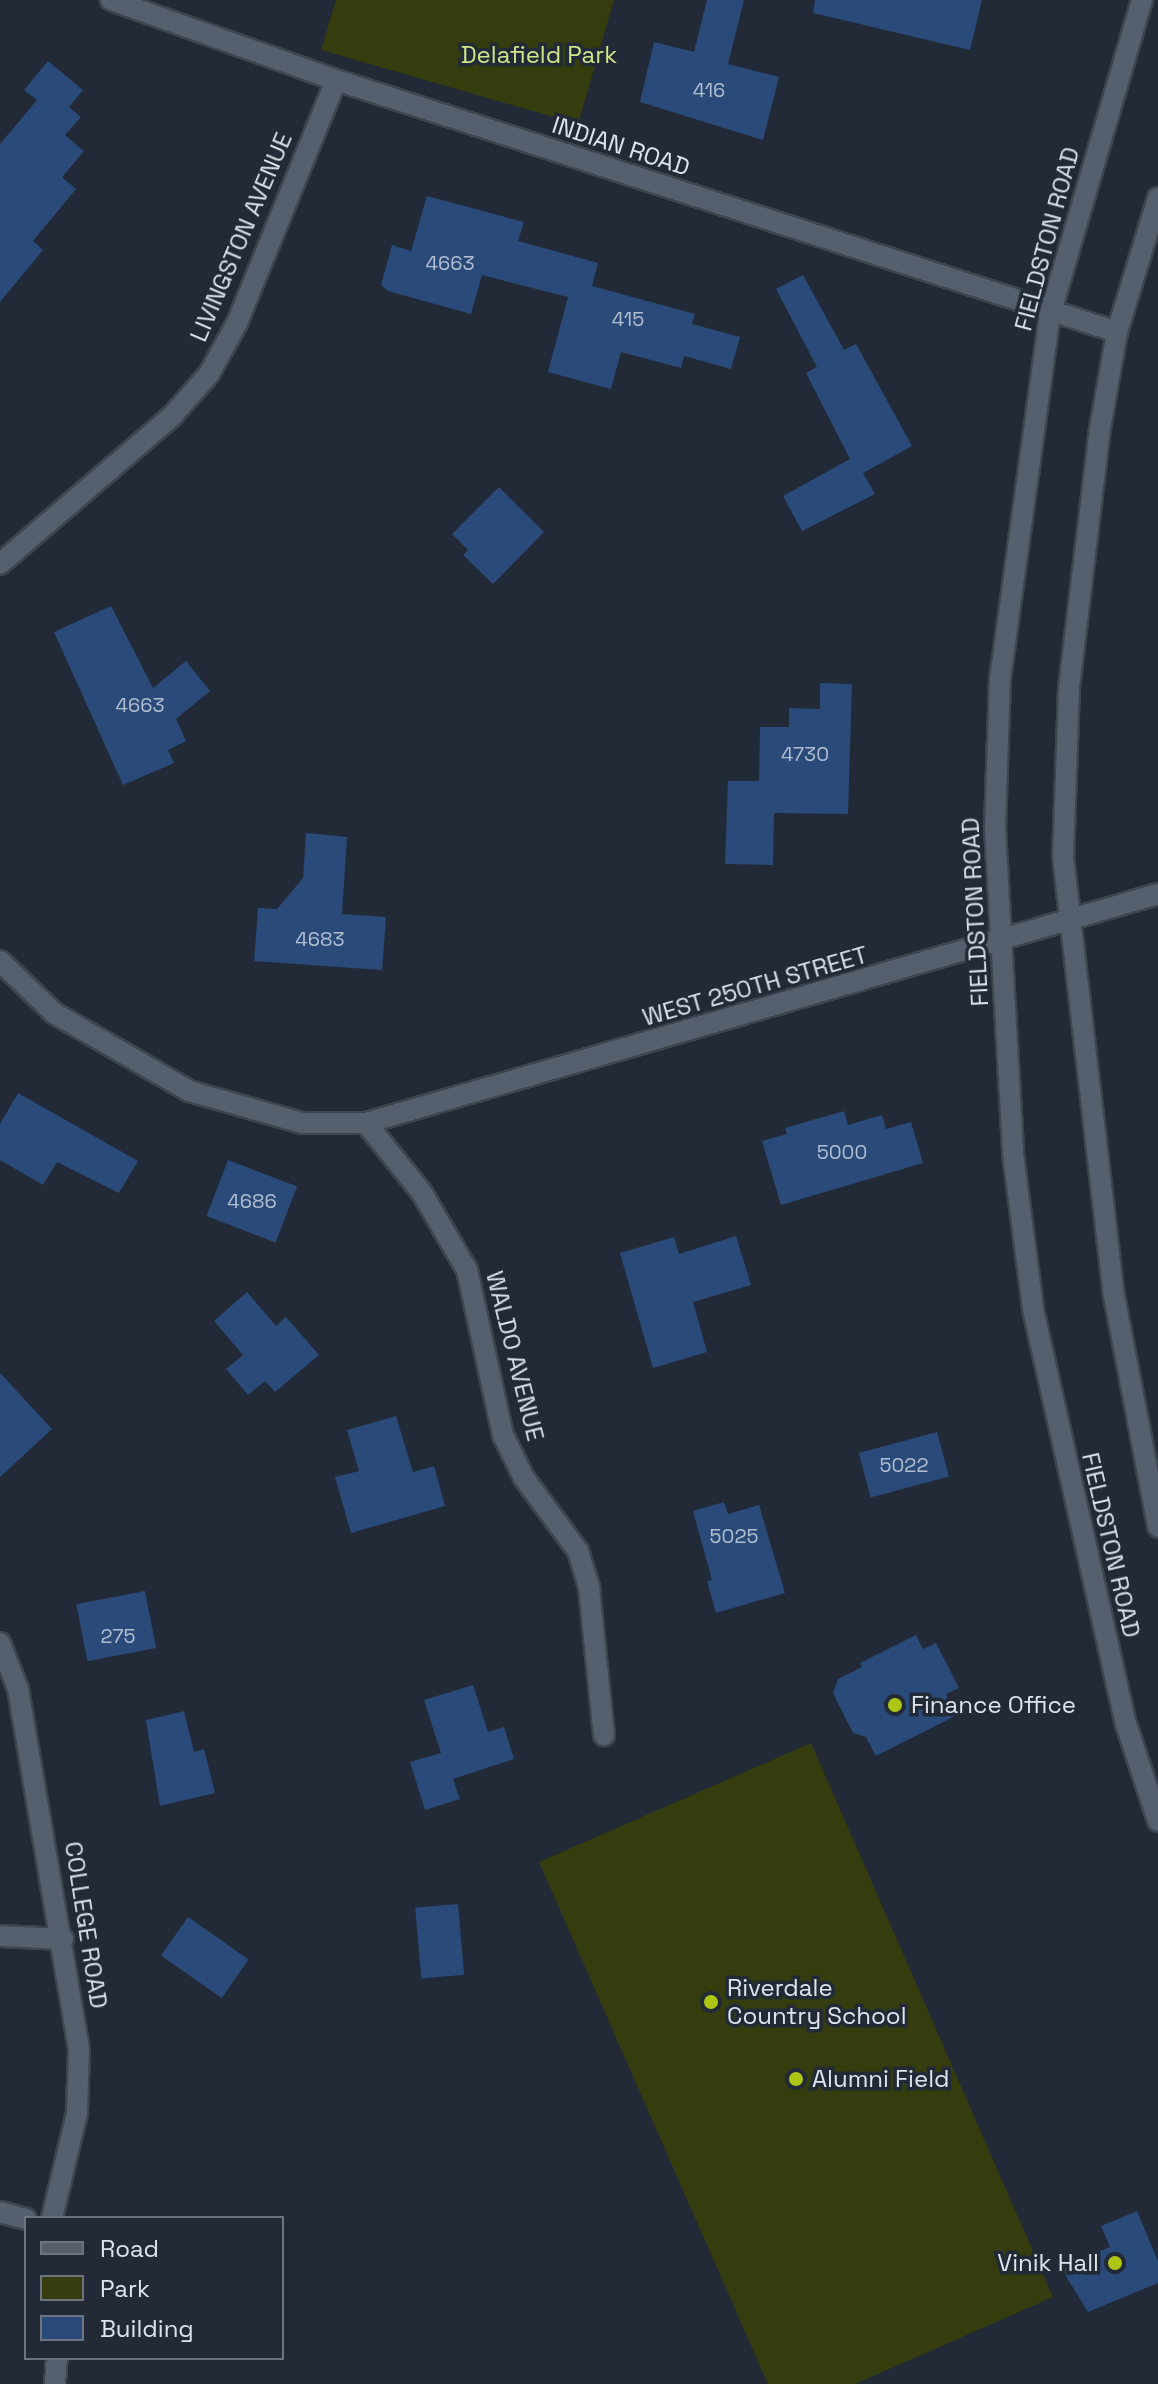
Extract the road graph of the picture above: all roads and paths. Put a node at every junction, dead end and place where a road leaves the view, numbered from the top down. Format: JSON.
{"nodes":[{"id":1,"x":111,"y":0,"type":"edge"},
{"id":2,"x":1142,"y":0,"type":"edge"},
{"id":3,"x":336,"y":80,"type":"junction"},
{"id":4,"x":1158,"y":198,"type":"edge"},
{"id":5,"x":1050,"y":314,"type":"junction"},
{"id":6,"x":1117,"y":332,"type":"junction"},
{"id":7,"x":0,"y":564,"type":"edge"},
{"id":8,"x":1158,"y":894,"type":"edge"},
{"id":9,"x":1067,"y":921,"type":"junction"},
{"id":10,"x":1002,"y":941,"type":"junction"},
{"id":11,"x":0,"y":961,"type":"edge"},
{"id":12,"x":366,"y":1123,"type":"junction"},
{"id":13,"x":1158,"y":1527,"type":"edge"},
{"id":14,"x":0,"y":1643,"type":"edge"},
{"id":15,"x":604,"y":1735,"type":"dead end"},
{"id":16,"x":1158,"y":1821,"type":"edge"},
{"id":17,"x":0,"y":1936,"type":"edge"},
{"id":18,"x":63,"y":1939,"type":"junction"},
{"id":19,"x":0,"y":2212,"type":"edge"},
{"id":20,"x":52,"y":2216,"type":"edge"},
{"id":21,"x":24,"y":2218,"type":"edge"},
{"id":22,"x":57,"y":2360,"type":"edge"},
{"id":23,"x":55,"y":2384,"type":"edge"}],
"edges":[{"from":1,"to":3,"type":"street","name":"INDIAN ROAD"},
{"from":2,"to":5,"type":"street","name":"FIELDSTON ROAD"},
{"from":3,"to":5,"type":"street","name":"INDIAN ROAD"},
{"from":3,"to":7,"type":"street","name":"LIVINGSTON AVENUE"},
{"from":4,"to":6,"type":"street","name":"FIELDSTON ROAD"},
{"from":5,"to":6,"type":"street","name":"INDIAN ROAD"},
{"from":5,"to":10,"type":"street","name":"FIELDSTON ROAD"},
{"from":6,"to":9,"type":"street","name":"FIELDSTON ROAD"},
{"from":8,"to":9,"type":"street","name":"WEST 250TH STREET"},
{"from":9,"to":10,"type":"street","name":"WEST 250TH STREET"},
{"from":9,"to":13,"type":"street","name":"FIELDSTON ROAD"},
{"from":10,"to":12,"type":"street","name":"WEST 250TH STREET"},
{"from":10,"to":16,"type":"street","name":"FIELDSTON ROAD"},
{"from":11,"to":12,"type":"street"},
{"from":12,"to":15,"type":"street","name":"WALDO AVENUE"},
{"from":14,"to":18,"type":"street","name":"COLLEGE ROAD"},
{"from":17,"to":18,"type":"street"},
{"from":18,"to":20,"type":"street","name":"COLLEGE ROAD"},
{"from":19,"to":21,"type":"street"},
{"from":22,"to":23,"type":"street"}]}
